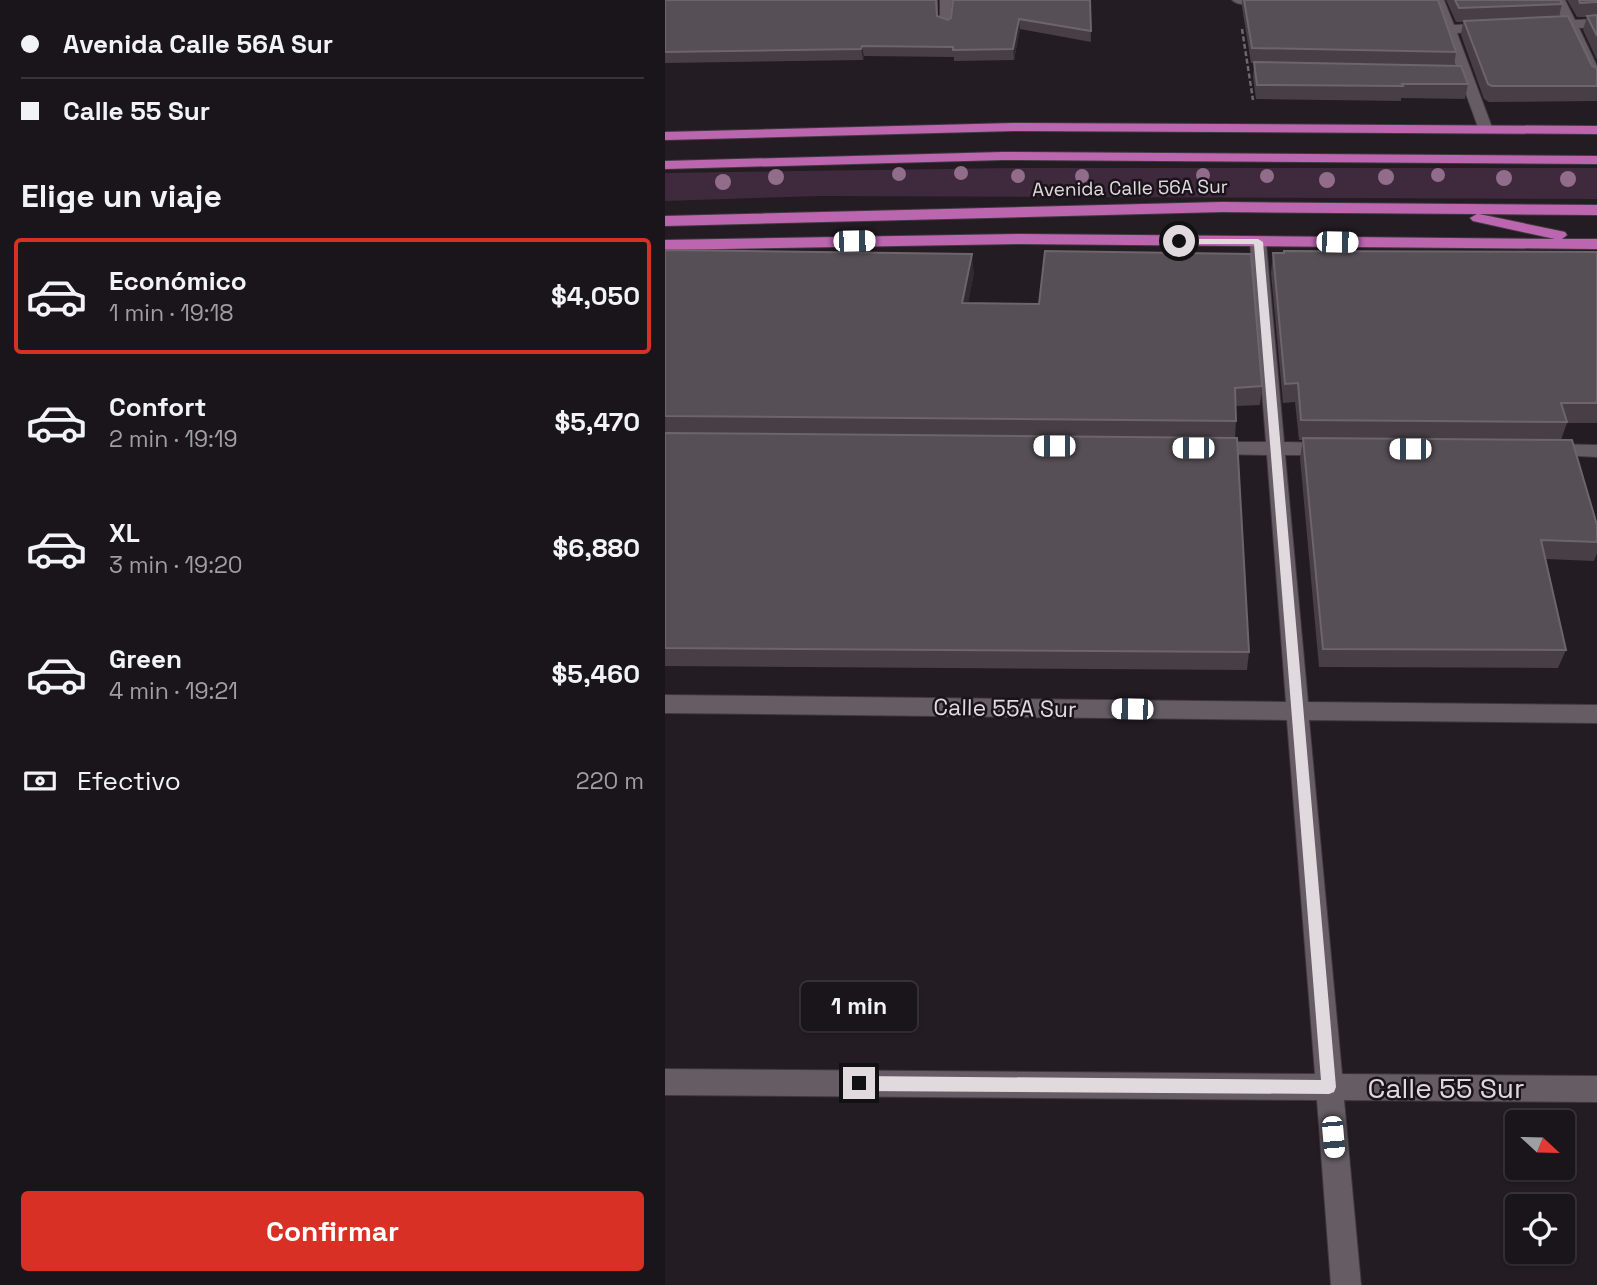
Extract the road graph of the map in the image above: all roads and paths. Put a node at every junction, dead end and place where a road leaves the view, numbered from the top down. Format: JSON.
{"nodes":[{"id":1,"x":946,"y":0,"type":"edge"},
{"id":2,"x":1238,"y":0,"type":"edge"},
{"id":3,"x":1254,"y":0,"type":"edge"},
{"id":4,"x":1438,"y":0,"type":"edge"},
{"id":5,"x":1559,"y":0,"type":"edge"},
{"id":6,"x":1597,"y":23,"type":"edge"},
{"id":7,"x":1571,"y":24,"type":"junction"},
{"id":8,"x":946,"y":25,"type":"edge"},
{"id":9,"x":1530,"y":25,"type":"edge"},
{"id":10,"x":1503,"y":27,"type":"edge"},
{"id":11,"x":1450,"y":29,"type":"junction"},
{"id":12,"x":1597,"y":80,"type":"edge"},
{"id":13,"x":1257,"y":127,"type":"junction"},
{"id":14,"x":1326,"y":129,"type":"junction"},
{"id":15,"x":1486,"y":130,"type":"junction"},
{"id":16,"x":1597,"y":130,"type":"edge"},
{"id":17,"x":665,"y":136,"type":"edge"},
{"id":18,"x":1451,"y":159,"type":"junction"},
{"id":19,"x":1597,"y":160,"type":"edge"},
{"id":20,"x":665,"y":165,"type":"edge"},
{"id":21,"x":1431,"y":208,"type":"junction"},
{"id":22,"x":1597,"y":210,"type":"edge"},
{"id":23,"x":665,"y":221,"type":"edge"},
{"id":24,"x":1258,"y":242,"type":"junction"},
{"id":25,"x":1597,"y":243,"type":"edge"},
{"id":26,"x":665,"y":244,"type":"edge"},
{"id":27,"x":1193,"y":448,"type":"edge"},
{"id":28,"x":1276,"y":448,"type":"junction"},
{"id":29,"x":1346,"y":449,"type":"edge"},
{"id":30,"x":1527,"y":450,"type":"edge"},
{"id":31,"x":1597,"y":451,"type":"edge"},
{"id":32,"x":665,"y":704,"type":"edge"},
{"id":33,"x":1297,"y":710,"type":"junction"},
{"id":34,"x":1597,"y":714,"type":"edge"},
{"id":35,"x":665,"y":1082,"type":"edge"},
{"id":36,"x":1329,"y":1087,"type":"junction"},
{"id":37,"x":1597,"y":1089,"type":"edge"},
{"id":38,"x":1346,"y":1285,"type":"edge"}],
"edges":[{"from":1,"to":8,"type":"lane"},
{"from":2,"to":3,"type":"street"},
{"from":2,"to":13,"type":"path"},
{"from":4,"to":11,"type":"street"},
{"from":5,"to":7,"type":"street"},
{"from":6,"to":7,"type":"street"},
{"from":7,"to":9,"type":"street"},
{"from":7,"to":12,"type":"street"},
{"from":10,"to":11,"type":"street"},
{"from":11,"to":15,"type":"street"},
{"from":13,"to":14,"type":"highway"},
{"from":13,"to":17,"type":"highway"},
{"from":14,"to":15,"type":"highway"},
{"from":14,"to":18,"type":"highway"},
{"from":15,"to":16,"type":"highway"},
{"from":18,"to":19,"type":"highway","name":"Avenida Calle 56A Sur"},
{"from":18,"to":20,"type":"highway","name":"Avenida Calle 56A Sur"},
{"from":21,"to":22,"type":"highway","name":"Avenida Calle 56A Sur"},
{"from":21,"to":23,"type":"highway","name":"Avenida Calle 56A Sur"},
{"from":21,"to":25,"type":"highway"},
{"from":24,"to":25,"type":"highway"},
{"from":24,"to":26,"type":"highway"},
{"from":24,"to":28,"type":"street"},
{"from":27,"to":28,"type":"street"},
{"from":28,"to":29,"type":"street"},
{"from":28,"to":33,"type":"street"},
{"from":30,"to":31,"type":"street"},
{"from":32,"to":33,"type":"street","name":"Calle 55A Sur"},
{"from":33,"to":34,"type":"street","name":"Calle 55A Sur"},
{"from":33,"to":36,"type":"street"},
{"from":35,"to":36,"type":"street","name":"Calle 55 Sur"},
{"from":36,"to":37,"type":"street","name":"Calle 55 Sur"},
{"from":36,"to":38,"type":"street"}]}
